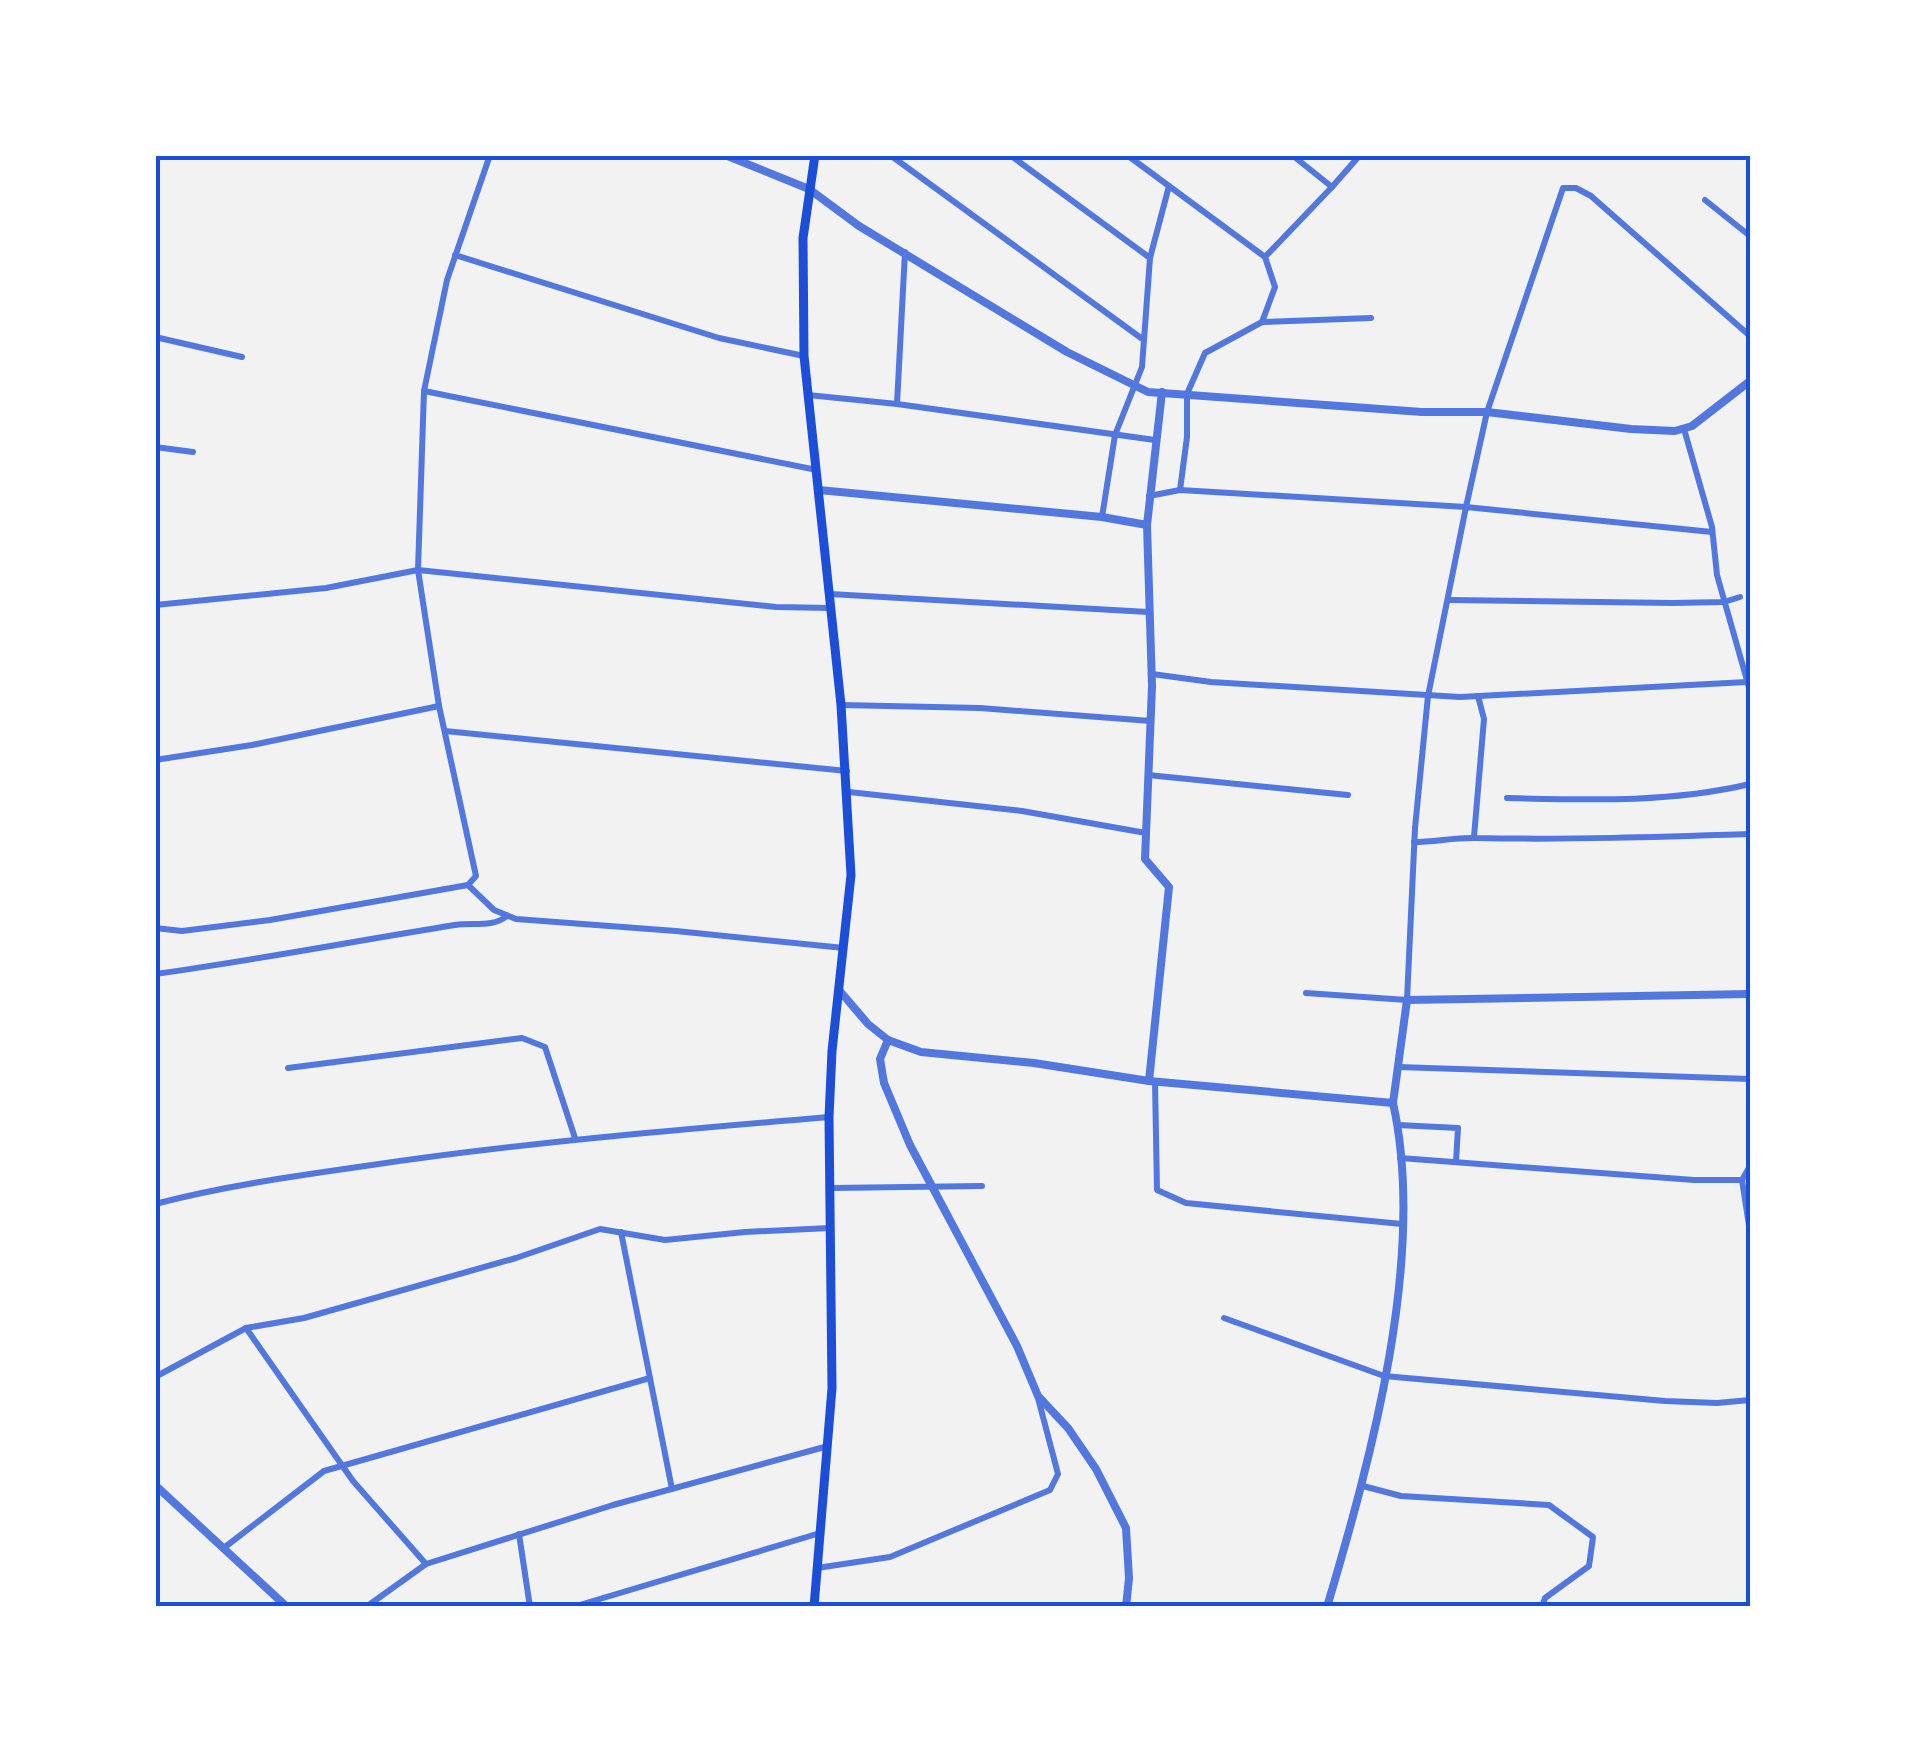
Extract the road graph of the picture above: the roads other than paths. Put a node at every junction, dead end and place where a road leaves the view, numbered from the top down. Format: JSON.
{"nodes":[{"id":1,"x":490,"y":155,"type":"edge"},
{"id":2,"x":725,"y":155,"type":"edge"},
{"id":3,"x":815,"y":155,"type":"edge"},
{"id":4,"x":890,"y":155,"type":"edge"},
{"id":5,"x":1010,"y":155,"type":"edge"},
{"id":6,"x":1128,"y":155,"type":"edge"},
{"id":7,"x":1292,"y":155,"type":"edge"},
{"id":8,"x":1360,"y":155,"type":"edge"},
{"id":9,"x":1169,"y":186,"type":"junction"},
{"id":10,"x":809,"y":188,"type":"junction"},
{"id":11,"x":1332,"y":188,"type":"junction"},
{"id":12,"x":1705,"y":200,"type":"dead end"},
{"id":13,"x":1750,"y":236,"type":"edge"},
{"id":14,"x":905,"y":252,"type":"junction"},
{"id":15,"x":456,"y":255,"type":"junction"},
{"id":16,"x":1264,"y":257,"type":"junction"},
{"id":17,"x":1150,"y":258,"type":"junction"},
{"id":18,"x":1371,"y":318,"type":"dead end"},
{"id":19,"x":1262,"y":322,"type":"junction"},
{"id":20,"x":1750,"y":336,"type":"edge"},
{"id":21,"x":155,"y":338,"type":"edge"},
{"id":22,"x":1142,"y":339,"type":"junction"},
{"id":23,"x":804,"y":356,"type":"junction"},
{"id":24,"x":242,"y":357,"type":"dead end"},
{"id":25,"x":1750,"y":381,"type":"edge"},
{"id":26,"x":1134,"y":387,"type":"junction"},
{"id":27,"x":424,"y":391,"type":"junction"},
{"id":28,"x":1162,"y":392,"type":"junction"},
{"id":29,"x":808,"y":394,"type":"junction"},
{"id":30,"x":1187,"y":394,"type":"junction"},
{"id":31,"x":897,"y":404,"type":"junction"},
{"id":32,"x":1487,"y":412,"type":"junction"},
{"id":33,"x":1684,"y":428,"type":"junction"},
{"id":34,"x":1115,"y":434,"type":"junction"},
{"id":35,"x":1155,"y":440,"type":"junction"},
{"id":36,"x":155,"y":447,"type":"edge"},
{"id":37,"x":194,"y":452,"type":"dead end"},
{"id":38,"x":817,"y":470,"type":"junction"},
{"id":39,"x":819,"y":490,"type":"junction"},
{"id":40,"x":1180,"y":490,"type":"junction"},
{"id":41,"x":1148,"y":497,"type":"junction"},
{"id":42,"x":1466,"y":507,"type":"junction"},
{"id":43,"x":1102,"y":517,"type":"junction"},
{"id":44,"x":1147,"y":525,"type":"junction"},
{"id":45,"x":1712,"y":532,"type":"junction"},
{"id":46,"x":418,"y":570,"type":"junction"},
{"id":47,"x":830,"y":594,"type":"junction"},
{"id":48,"x":1740,"y":597,"type":"dead end"},
{"id":49,"x":1449,"y":600,"type":"junction"},
{"id":50,"x":1724,"y":602,"type":"junction"},
{"id":51,"x":155,"y":606,"type":"edge"},
{"id":52,"x":831,"y":608,"type":"junction"},
{"id":53,"x":1148,"y":612,"type":"junction"},
{"id":54,"x":1152,"y":674,"type":"junction"},
{"id":55,"x":1748,"y":687,"type":"edge"},
{"id":56,"x":1428,"y":696,"type":"junction"},
{"id":57,"x":1478,"y":696,"type":"junction"},
{"id":58,"x":841,"y":705,"type":"junction"},
{"id":59,"x":439,"y":706,"type":"junction"},
{"id":60,"x":1151,"y":720,"type":"junction"},
{"id":61,"x":445,"y":731,"type":"junction"},
{"id":62,"x":155,"y":760,"type":"edge"},
{"id":63,"x":847,"y":772,"type":"junction"},
{"id":64,"x":1147,"y":775,"type":"junction"},
{"id":65,"x":1750,"y":784,"type":"edge"},
{"id":66,"x":848,"y":792,"type":"junction"},
{"id":67,"x":1348,"y":795,"type":"dead end"},
{"id":68,"x":1507,"y":798,"type":"dead end"},
{"id":69,"x":1146,"y":834,"type":"junction"},
{"id":70,"x":1750,"y":834,"type":"edge"},
{"id":71,"x":1474,"y":837,"type":"junction"},
{"id":72,"x":1414,"y":842,"type":"junction"},
{"id":73,"x":468,"y":886,"type":"junction"},
{"id":74,"x":508,"y":916,"type":"junction"},
{"id":75,"x":155,"y":928,"type":"edge"},
{"id":76,"x":844,"y":948,"type":"junction"},
{"id":77,"x":155,"y":974,"type":"edge"},
{"id":78,"x":839,"y":990,"type":"junction"},
{"id":79,"x":1306,"y":993,"type":"dead end"},
{"id":80,"x":1750,"y":994,"type":"edge"},
{"id":81,"x":1406,"y":1000,"type":"junction"},
{"id":82,"x":888,"y":1040,"type":"junction"},
{"id":83,"x":1398,"y":1066,"type":"junction"},
{"id":84,"x":288,"y":1068,"type":"dead end"},
{"id":85,"x":1750,"y":1079,"type":"edge"},
{"id":86,"x":1152,"y":1082,"type":"junction"},
{"id":87,"x":1393,"y":1104,"type":"junction"},
{"id":88,"x":829,"y":1117,"type":"junction"},
{"id":89,"x":1398,"y":1125,"type":"junction"},
{"id":90,"x":575,"y":1138,"type":"junction"},
{"id":91,"x":1400,"y":1158,"type":"junction"},
{"id":92,"x":1456,"y":1162,"type":"junction"},
{"id":93,"x":1750,"y":1166,"type":"edge"},
{"id":94,"x":1742,"y":1180,"type":"junction"},
{"id":95,"x":932,"y":1186,"type":"junction"},
{"id":96,"x":982,"y":1186,"type":"dead end"},
{"id":97,"x":832,"y":1188,"type":"junction"},
{"id":98,"x":155,"y":1204,"type":"edge"},
{"id":99,"x":1402,"y":1224,"type":"junction"},
{"id":100,"x":833,"y":1228,"type":"junction"},
{"id":101,"x":621,"y":1232,"type":"junction"},
{"id":102,"x":1750,"y":1232,"type":"edge"},
{"id":103,"x":1224,"y":1318,"type":"dead end"},
{"id":104,"x":246,"y":1328,"type":"junction"},
{"id":105,"x":1384,"y":1376,"type":"junction"},
{"id":106,"x":155,"y":1377,"type":"edge"},
{"id":107,"x":650,"y":1378,"type":"junction"},
{"id":108,"x":1038,"y":1396,"type":"junction"},
{"id":109,"x":1750,"y":1400,"type":"edge"},
{"id":110,"x":828,"y":1446,"type":"junction"},
{"id":111,"x":343,"y":1468,"type":"junction"},
{"id":112,"x":155,"y":1485,"type":"edge"},
{"id":113,"x":1363,"y":1486,"type":"junction"},
{"id":114,"x":672,"y":1490,"type":"junction"},
{"id":115,"x":820,"y":1533,"type":"junction"},
{"id":116,"x":519,"y":1534,"type":"junction"},
{"id":117,"x":225,"y":1547,"type":"junction"},
{"id":118,"x":426,"y":1564,"type":"junction"},
{"id":119,"x":817,"y":1568,"type":"junction"},
{"id":120,"x":1544,"y":1602,"type":"edge"},
{"id":121,"x":287,"y":1607,"type":"edge"},
{"id":122,"x":366,"y":1607,"type":"edge"},
{"id":123,"x":530,"y":1607,"type":"edge"},
{"id":124,"x":573,"y":1607,"type":"edge"},
{"id":125,"x":814,"y":1607,"type":"edge"},
{"id":126,"x":1126,"y":1607,"type":"edge"},
{"id":127,"x":1239,"y":1607,"type":"edge"},
{"id":128,"x":1272,"y":1607,"type":"edge"},
{"id":129,"x":1328,"y":1607,"type":"edge"}],
"edges":[{"from":1,"to":15,"type":"street"},
{"from":2,"to":10,"type":"street"},
{"from":3,"to":10,"type":"main road"},
{"from":4,"to":22,"type":"street"},
{"from":5,"to":17,"type":"street"},
{"from":6,"to":9,"type":"street"},
{"from":7,"to":11,"type":"street"},
{"from":8,"to":11,"type":"street"},
{"from":9,"to":16,"type":"street"},
{"from":9,"to":17,"type":"street"},
{"from":10,"to":14,"type":"street"},
{"from":10,"to":23,"type":"main road"},
{"from":11,"to":16,"type":"street"},
{"from":12,"to":13,"type":"street"},
{"from":14,"to":26,"type":"street"},
{"from":14,"to":31,"type":"street"},
{"from":15,"to":23,"type":"street"},
{"from":15,"to":27,"type":"street"},
{"from":16,"to":19,"type":"street"},
{"from":17,"to":22,"type":"street"},
{"from":18,"to":19,"type":"street"},
{"from":19,"to":30,"type":"street"},
{"from":20,"to":32,"type":"street"},
{"from":21,"to":24,"type":"street"},
{"from":22,"to":26,"type":"street"},
{"from":23,"to":29,"type":"main road"},
{"from":25,"to":33,"type":"street"},
{"from":26,"to":28,"type":"street"},
{"from":26,"to":34,"type":"street"},
{"from":27,"to":38,"type":"street"},
{"from":27,"to":46,"type":"street"},
{"from":28,"to":30,"type":"street"},
{"from":28,"to":35,"type":"street"},
{"from":29,"to":31,"type":"street"},
{"from":29,"to":38,"type":"main road"},
{"from":30,"to":32,"type":"street"},
{"from":30,"to":40,"type":"street"},
{"from":31,"to":34,"type":"street"},
{"from":32,"to":33,"type":"street"},
{"from":32,"to":42,"type":"street"},
{"from":33,"to":45,"type":"street"},
{"from":34,"to":35,"type":"street"},
{"from":34,"to":43,"type":"street"},
{"from":35,"to":41,"type":"street"},
{"from":36,"to":37,"type":"street"},
{"from":38,"to":39,"type":"main road"},
{"from":39,"to":43,"type":"street"},
{"from":39,"to":47,"type":"main road"},
{"from":40,"to":41,"type":"street"},
{"from":40,"to":42,"type":"street"},
{"from":41,"to":44,"type":"street"},
{"from":42,"to":45,"type":"street"},
{"from":42,"to":49,"type":"street"},
{"from":43,"to":44,"type":"street"},
{"from":44,"to":53,"type":"street"},
{"from":45,"to":50,"type":"street"},
{"from":46,"to":51,"type":"street"},
{"from":46,"to":52,"type":"street"},
{"from":46,"to":59,"type":"street"},
{"from":47,"to":52,"type":"main road"},
{"from":47,"to":53,"type":"street"},
{"from":48,"to":50,"type":"street"},
{"from":49,"to":50,"type":"street"},
{"from":49,"to":56,"type":"street"},
{"from":50,"to":55,"type":"street"},
{"from":52,"to":58,"type":"main road"},
{"from":53,"to":54,"type":"street"},
{"from":54,"to":56,"type":"street"},
{"from":54,"to":60,"type":"street"},
{"from":55,"to":57,"type":"street"},
{"from":56,"to":57,"type":"street"},
{"from":56,"to":72,"type":"street"},
{"from":57,"to":71,"type":"street"},
{"from":58,"to":60,"type":"street"},
{"from":58,"to":63,"type":"main road"},
{"from":59,"to":61,"type":"street"},
{"from":59,"to":62,"type":"street"},
{"from":60,"to":64,"type":"street"},
{"from":61,"to":63,"type":"street"},
{"from":61,"to":73,"type":"street"},
{"from":63,"to":66,"type":"main road"},
{"from":64,"to":67,"type":"street"},
{"from":64,"to":69,"type":"street"},
{"from":65,"to":68,"type":"street"},
{"from":66,"to":69,"type":"street"},
{"from":66,"to":76,"type":"main road"},
{"from":69,"to":86,"type":"street"},
{"from":70,"to":71,"type":"street"},
{"from":71,"to":72,"type":"street"},
{"from":72,"to":81,"type":"street"},
{"from":73,"to":74,"type":"street"},
{"from":73,"to":75,"type":"street"},
{"from":74,"to":76,"type":"street"},
{"from":74,"to":77,"type":"street"},
{"from":76,"to":78,"type":"main road"},
{"from":78,"to":82,"type":"street"},
{"from":78,"to":88,"type":"main road"},
{"from":79,"to":81,"type":"street"},
{"from":80,"to":81,"type":"street"},
{"from":81,"to":83,"type":"street"},
{"from":82,"to":86,"type":"street"},
{"from":82,"to":95,"type":"street"},
{"from":83,"to":85,"type":"street"},
{"from":83,"to":87,"type":"street"},
{"from":84,"to":90,"type":"street"},
{"from":86,"to":87,"type":"street"},
{"from":86,"to":99,"type":"street"},
{"from":87,"to":89,"type":"street"},
{"from":88,"to":90,"type":"street"},
{"from":88,"to":97,"type":"main road"},
{"from":89,"to":91,"type":"street"},
{"from":89,"to":92,"type":"street"},
{"from":90,"to":98,"type":"street"},
{"from":91,"to":92,"type":"street"},
{"from":91,"to":99,"type":"street"},
{"from":92,"to":94,"type":"street"},
{"from":93,"to":94,"type":"street"},
{"from":94,"to":102,"type":"street"},
{"from":95,"to":96,"type":"street"},
{"from":95,"to":97,"type":"street"},
{"from":95,"to":108,"type":"street"},
{"from":97,"to":100,"type":"main road"},
{"from":99,"to":105,"type":"street"},
{"from":100,"to":101,"type":"street"},
{"from":100,"to":110,"type":"main road"},
{"from":101,"to":104,"type":"street"},
{"from":101,"to":107,"type":"street"},
{"from":103,"to":105,"type":"street"},
{"from":104,"to":106,"type":"street"},
{"from":104,"to":111,"type":"street"},
{"from":105,"to":109,"type":"street"},
{"from":105,"to":113,"type":"street"},
{"from":107,"to":111,"type":"street"},
{"from":107,"to":114,"type":"street"},
{"from":108,"to":119,"type":"street"},
{"from":108,"to":126,"type":"street"},
{"from":110,"to":114,"type":"street"},
{"from":110,"to":115,"type":"main road"},
{"from":111,"to":117,"type":"street"},
{"from":111,"to":118,"type":"street"},
{"from":112,"to":117,"type":"street"},
{"from":113,"to":120,"type":"street"},
{"from":113,"to":129,"type":"street"},
{"from":114,"to":116,"type":"street"},
{"from":115,"to":119,"type":"main road"},
{"from":115,"to":124,"type":"street"},
{"from":116,"to":118,"type":"street"},
{"from":116,"to":123,"type":"street"},
{"from":117,"to":121,"type":"street"},
{"from":118,"to":122,"type":"street"},
{"from":119,"to":125,"type":"main road"},
{"from":127,"to":128,"type":"street"}]}
